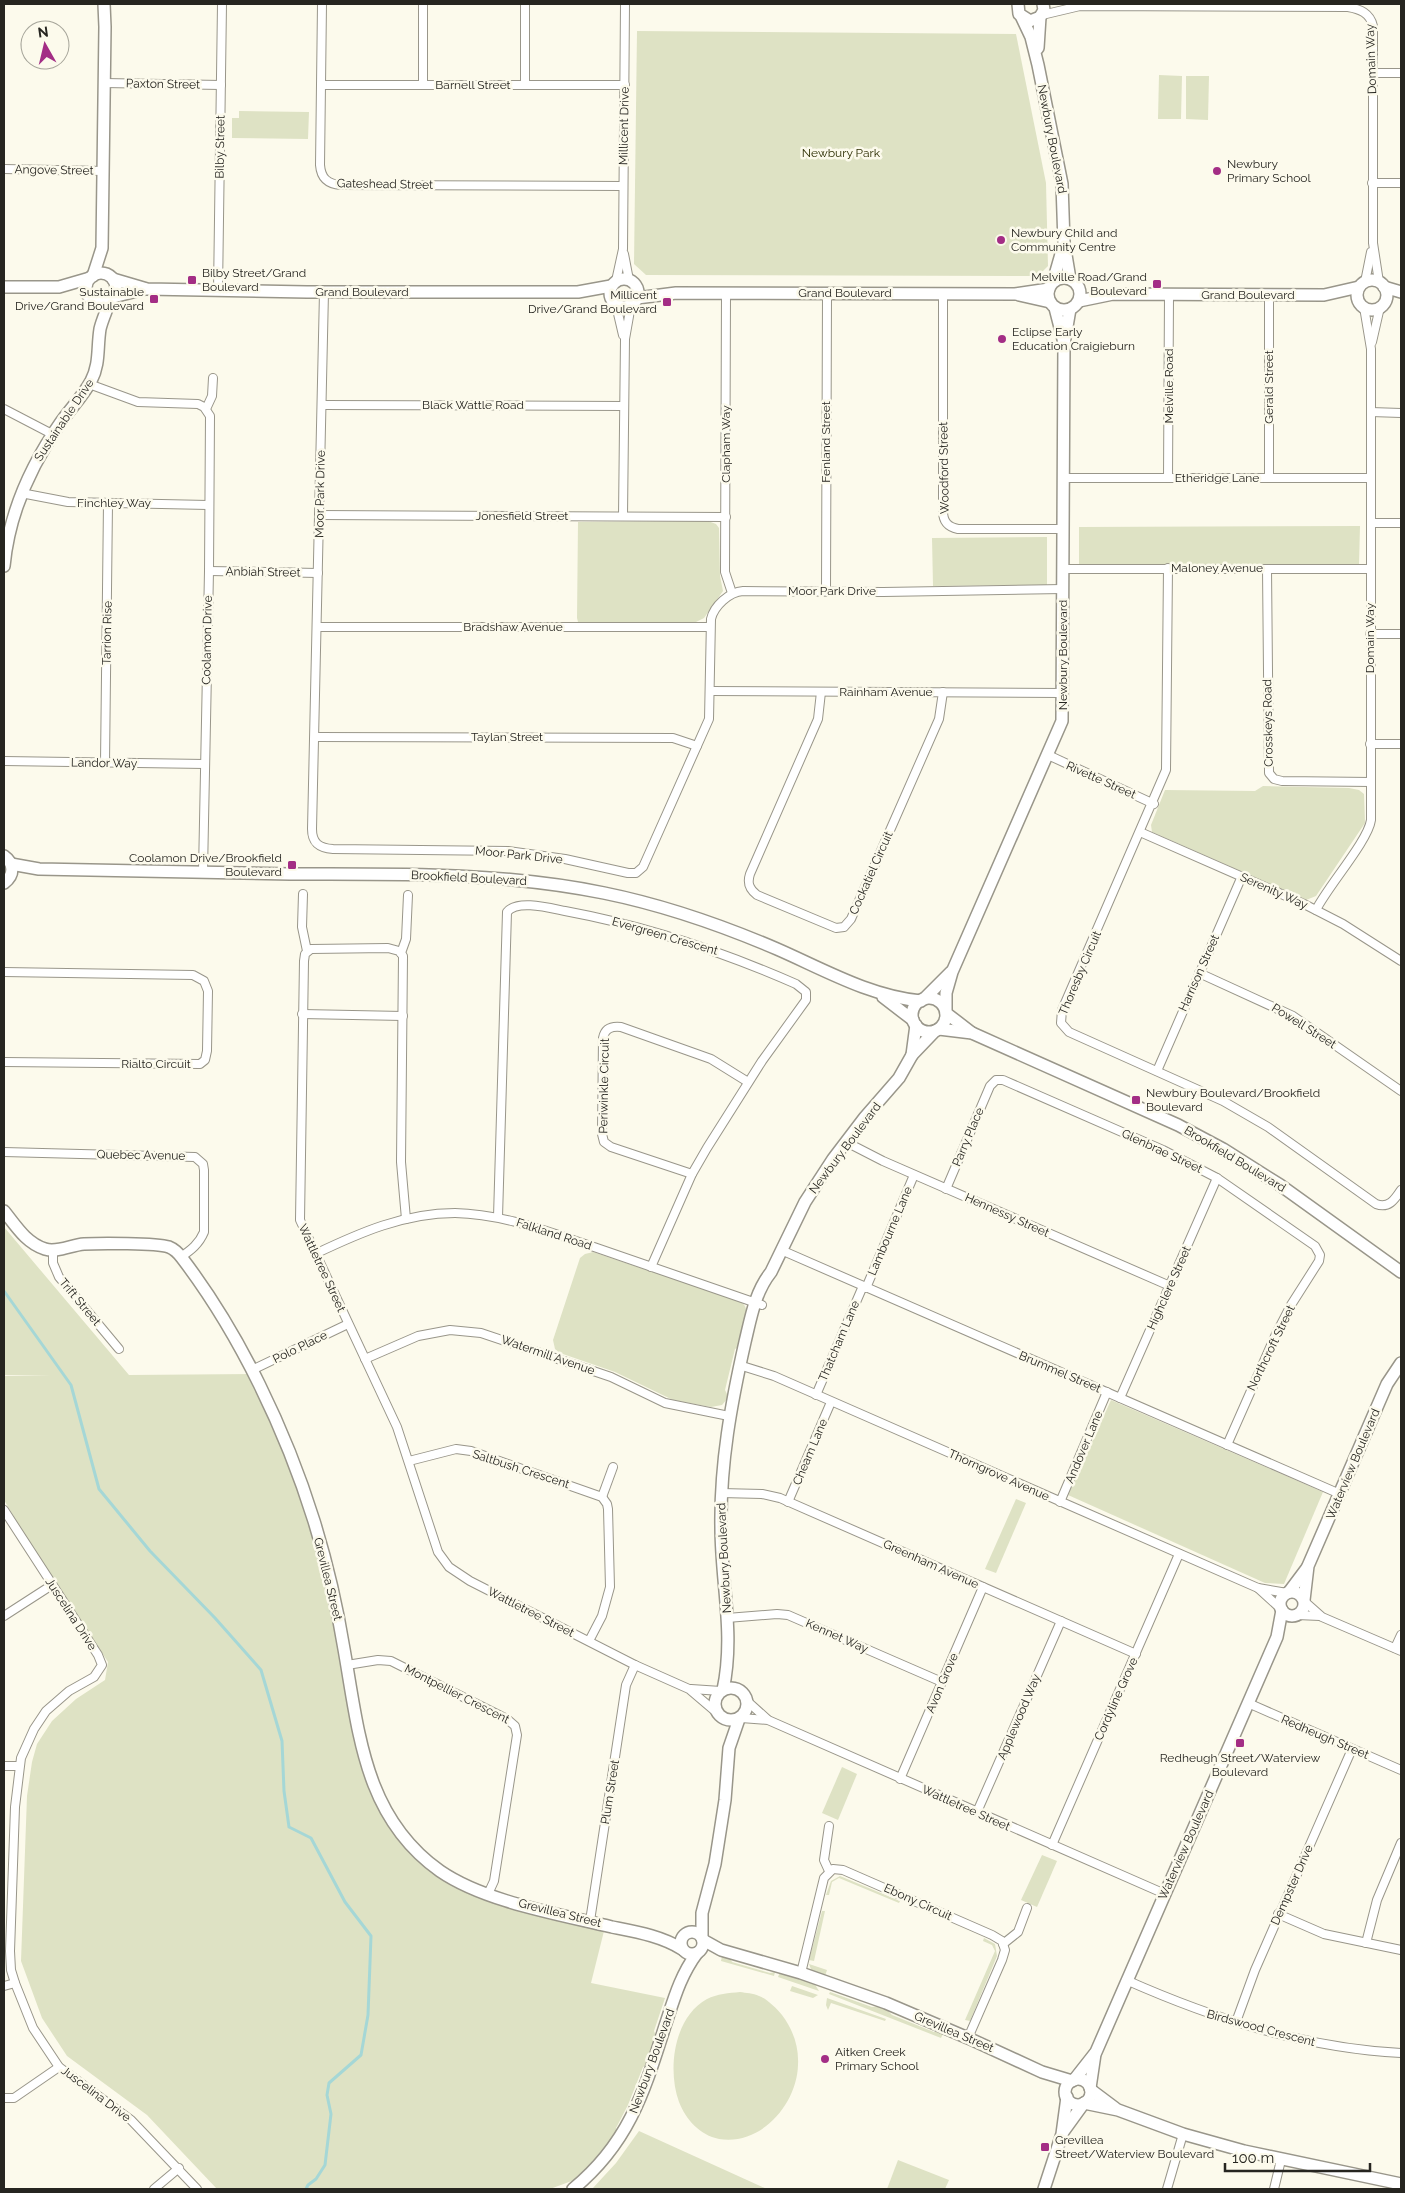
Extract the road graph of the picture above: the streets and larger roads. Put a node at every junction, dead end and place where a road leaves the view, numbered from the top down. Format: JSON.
{"nodes":[{"id":1,"x":104,"y":4,"type":"edge"},
{"id":2,"x":222,"y":4,"type":"edge"},
{"id":3,"x":322,"y":4,"type":"edge"},
{"id":4,"x":423,"y":4,"type":"edge"},
{"id":5,"x":525,"y":4,"type":"edge"},
{"id":6,"x":625,"y":4,"type":"edge"},
{"id":7,"x":1018,"y":4,"type":"edge"},
{"id":8,"x":1068,"y":4,"type":"edge"},
{"id":9,"x":1368,"y":4,"type":"edge"},
{"id":10,"x":1148,"y":5,"type":"edge"},
{"id":11,"x":1259,"y":5,"type":"edge"},
{"id":12,"x":1080,"y":6,"type":"junction"},
{"id":13,"x":1042,"y":12,"type":"edge"},
{"id":14,"x":1364,"y":12,"type":"junction"},
{"id":15,"x":1022,"y":18,"type":"junction"},
{"id":16,"x":1038,"y":64,"type":"junction"},
{"id":17,"x":1373,"y":73,"type":"junction"},
{"id":18,"x":1401,"y":73,"type":"edge"},
{"id":19,"x":104,"y":83,"type":"junction"},
{"id":20,"x":221,"y":85,"type":"junction"},
{"id":21,"x":321,"y":85,"type":"junction"},
{"id":22,"x":423,"y":85,"type":"junction"},
{"id":23,"x":525,"y":85,"type":"junction"},
{"id":24,"x":625,"y":85,"type":"junction"},
{"id":25,"x":4,"y":169,"type":"edge"},
{"id":26,"x":104,"y":171,"type":"junction"},
{"id":27,"x":1372,"y":183,"type":"junction"},
{"id":28,"x":1401,"y":183,"type":"edge"},
{"id":29,"x":624,"y":186,"type":"junction"},
{"id":30,"x":1064,"y":243,"type":"junction"},
{"id":31,"x":1373,"y":243,"type":"junction"},
{"id":32,"x":102,"y":248,"type":"junction"},
{"id":33,"x":623,"y":249,"type":"junction"},
{"id":34,"x":92,"y":277,"type":"junction"},
{"id":35,"x":111,"y":277,"type":"junction"},
{"id":36,"x":1070,"y":279,"type":"junction"},
{"id":37,"x":614,"y":283,"type":"junction"},
{"id":38,"x":1362,"y":284,"type":"junction"},
{"id":39,"x":1382,"y":284,"type":"junction"},
{"id":40,"x":1051,"y":285,"type":"junction"},
{"id":41,"x":4,"y":287,"type":"edge"},
{"id":42,"x":59,"y":287,"type":"junction"},
{"id":43,"x":1079,"y":288,"type":"junction"},
{"id":44,"x":146,"y":289,"type":"junction"},
{"id":45,"x":218,"y":291,"type":"junction"},
{"id":46,"x":324,"y":292,"type":"junction"},
{"id":47,"x":578,"y":292,"type":"junction"},
{"id":48,"x":633,"y":292,"type":"junction"},
{"id":49,"x":1401,"y":292,"type":"edge"},
{"id":50,"x":726,"y":293,"type":"junction"},
{"id":51,"x":826,"y":294,"type":"junction"},
{"id":52,"x":943,"y":294,"type":"junction"},
{"id":53,"x":1015,"y":294,"type":"junction"},
{"id":54,"x":1113,"y":294,"type":"junction"},
{"id":55,"x":1169,"y":295,"type":"junction"},
{"id":56,"x":1269,"y":295,"type":"junction"},
{"id":57,"x":1324,"y":295,"type":"junction"},
{"id":58,"x":91,"y":298,"type":"junction"},
{"id":59,"x":1401,"y":298,"type":"edge"},
{"id":60,"x":111,"y":299,"type":"junction"},
{"id":61,"x":614,"y":302,"type":"junction"},
{"id":62,"x":1053,"y":305,"type":"junction"},
{"id":63,"x":1075,"y":305,"type":"junction"},
{"id":64,"x":1382,"y":305,"type":"junction"},
{"id":65,"x":1362,"y":306,"type":"junction"},
{"id":66,"x":100,"y":330,"type":"junction"},
{"id":67,"x":624,"y":339,"type":"junction"},
{"id":68,"x":1064,"y":344,"type":"junction"},
{"id":69,"x":1371,"y":349,"type":"junction"},
{"id":70,"x":213,"y":378,"type":"dead end"},
{"id":71,"x":90,"y":384,"type":"junction"},
{"id":72,"x":322,"y":405,"type":"junction"},
{"id":73,"x":624,"y":406,"type":"junction"},
{"id":74,"x":4,"y":409,"type":"edge"},
{"id":75,"x":206,"y":409,"type":"junction"},
{"id":76,"x":1371,"y":412,"type":"junction"},
{"id":77,"x":1401,"y":413,"type":"edge"},
{"id":78,"x":52,"y":434,"type":"junction"},
{"id":79,"x":1063,"y":478,"type":"junction"},
{"id":80,"x":1168,"y":478,"type":"junction"},
{"id":81,"x":1269,"y":478,"type":"junction"},
{"id":82,"x":1371,"y":478,"type":"junction"},
{"id":83,"x":21,"y":493,"type":"junction"},
{"id":84,"x":108,"y":503,"type":"junction"},
{"id":85,"x":208,"y":505,"type":"junction"},
{"id":86,"x":319,"y":515,"type":"junction"},
{"id":87,"x":623,"y":516,"type":"junction"},
{"id":88,"x":726,"y":517,"type":"junction"},
{"id":89,"x":1371,"y":523,"type":"junction"},
{"id":90,"x":1401,"y":523,"type":"edge"},
{"id":91,"x":1063,"y":529,"type":"junction"},
{"id":92,"x":4,"y":566,"type":"edge"},
{"id":93,"x":1168,"y":568,"type":"junction"},
{"id":94,"x":1267,"y":568,"type":"junction"},
{"id":95,"x":1063,"y":569,"type":"junction"},
{"id":96,"x":1371,"y":569,"type":"junction"},
{"id":97,"x":209,"y":571,"type":"junction"},
{"id":98,"x":318,"y":572,"type":"junction"},
{"id":99,"x":1063,"y":589,"type":"junction"},
{"id":100,"x":826,"y":591,"type":"junction"},
{"id":101,"x":732,"y":593,"type":"junction"},
{"id":102,"x":317,"y":626,"type":"junction"},
{"id":103,"x":710,"y":628,"type":"junction"},
{"id":104,"x":1370,"y":634,"type":"junction"},
{"id":105,"x":1401,"y":634,"type":"edge"},
{"id":106,"x":710,"y":692,"type":"junction"},
{"id":107,"x":821,"y":692,"type":"junction"},
{"id":108,"x":942,"y":692,"type":"junction"},
{"id":109,"x":1062,"y":693,"type":"junction"},
{"id":110,"x":315,"y":737,"type":"junction"},
{"id":111,"x":1370,"y":744,"type":"junction"},
{"id":112,"x":1401,"y":744,"type":"edge"},
{"id":113,"x":697,"y":746,"type":"junction"},
{"id":114,"x":1048,"y":755,"type":"junction"},
{"id":115,"x":4,"y":761,"type":"edge"},
{"id":116,"x":105,"y":763,"type":"junction"},
{"id":117,"x":205,"y":764,"type":"junction"},
{"id":118,"x":1371,"y":782,"type":"junction"},
{"id":119,"x":1154,"y":804,"type":"junction"},
{"id":120,"x":1140,"y":832,"type":"junction"},
{"id":121,"x":8,"y":860,"type":"edge"},
{"id":122,"x":39,"y":869,"type":"junction"},
{"id":123,"x":203,"y":872,"type":"junction"},
{"id":124,"x":1242,"y":876,"type":"junction"},
{"id":125,"x":7,"y":879,"type":"edge"},
{"id":126,"x":303,"y":894,"type":"dead end"},
{"id":127,"x":408,"y":895,"type":"dead end"},
{"id":128,"x":1316,"y":910,"type":"junction"},
{"id":129,"x":307,"y":951,"type":"junction"},
{"id":130,"x":401,"y":953,"type":"junction"},
{"id":131,"x":1401,"y":960,"type":"edge"},
{"id":132,"x":4,"y":972,"type":"edge"},
{"id":133,"x":952,"y":972,"type":"junction"},
{"id":134,"x":1200,"y":973,"type":"junction"},
{"id":135,"x":880,"y":994,"type":"junction"},
{"id":136,"x":922,"y":1000,"type":"junction"},
{"id":137,"x":946,"y":1012,"type":"junction"},
{"id":138,"x":302,"y":1014,"type":"junction"},
{"id":139,"x":403,"y":1016,"type":"junction"},
{"id":140,"x":915,"y":1023,"type":"junction"},
{"id":141,"x":937,"y":1030,"type":"junction"},
{"id":142,"x":972,"y":1033,"type":"junction"},
{"id":143,"x":912,"y":1055,"type":"junction"},
{"id":144,"x":4,"y":1062,"type":"edge"},
{"id":145,"x":1157,"y":1071,"type":"junction"},
{"id":146,"x":748,"y":1082,"type":"junction"},
{"id":147,"x":990,"y":1086,"type":"joint"},
{"id":148,"x":1401,"y":1091,"type":"edge"},
{"id":149,"x":846,"y":1142,"type":"junction"},
{"id":150,"x":4,"y":1152,"type":"edge"},
{"id":151,"x":692,"y":1174,"type":"junction"},
{"id":152,"x":914,"y":1175,"type":"junction"},
{"id":153,"x":1217,"y":1178,"type":"junction"},
{"id":154,"x":946,"y":1189,"type":"junction"},
{"id":155,"x":1401,"y":1190,"type":"edge"},
{"id":156,"x":4,"y":1211,"type":"edge"},
{"id":157,"x":498,"y":1218,"type":"junction"},
{"id":158,"x":406,"y":1219,"type":"junction"},
{"id":159,"x":780,"y":1250,"type":"junction"},
{"id":160,"x":53,"y":1251,"type":"junction"},
{"id":161,"x":315,"y":1254,"type":"junction"},
{"id":162,"x":1320,"y":1254,"type":"joint"},
{"id":163,"x":181,"y":1257,"type":"junction"},
{"id":164,"x":651,"y":1267,"type":"junction"},
{"id":165,"x":1401,"y":1272,"type":"edge"},
{"id":166,"x":1170,"y":1286,"type":"junction"},
{"id":167,"x":864,"y":1287,"type":"junction"},
{"id":168,"x":758,"y":1303,"type":"junction"},
{"id":169,"x":348,"y":1324,"type":"junction"},
{"id":170,"x":119,"y":1349,"type":"dead end"},
{"id":171,"x":365,"y":1359,"type":"junction"},
{"id":172,"x":1401,"y":1363,"type":"edge"},
{"id":173,"x":739,"y":1365,"type":"junction"},
{"id":174,"x":252,"y":1370,"type":"junction"},
{"id":175,"x":1107,"y":1392,"type":"junction"},
{"id":176,"x":816,"y":1395,"type":"junction"},
{"id":177,"x":1120,"y":1398,"type":"junction"},
{"id":178,"x":831,"y":1402,"type":"junction"},
{"id":179,"x":729,"y":1416,"type":"junction"},
{"id":180,"x":1227,"y":1445,"type":"junction"},
{"id":181,"x":408,"y":1461,"type":"junction"},
{"id":182,"x":613,"y":1467,"type":"dead end"},
{"id":183,"x":721,"y":1494,"type":"junction"},
{"id":184,"x":1340,"y":1494,"type":"junction"},
{"id":185,"x":602,"y":1497,"type":"junction"},
{"id":186,"x":788,"y":1502,"type":"junction"},
{"id":187,"x":1060,"y":1502,"type":"junction"},
{"id":188,"x":4,"y":1510,"type":"edge"},
{"id":189,"x":1179,"y":1554,"type":"junction"},
{"id":190,"x":1308,"y":1566,"type":"junction"},
{"id":191,"x":52,"y":1585,"type":"junction"},
{"id":192,"x":984,"y":1587,"type":"junction"},
{"id":193,"x":1258,"y":1588,"type":"junction"},
{"id":194,"x":1288,"y":1593,"type":"junction"},
{"id":195,"x":1304,"y":1600,"type":"junction"},
{"id":196,"x":1281,"y":1610,"type":"junction"},
{"id":197,"x":4,"y":1616,"type":"edge"},
{"id":198,"x":1296,"y":1616,"type":"junction"},
{"id":199,"x":1322,"y":1616,"type":"junction"},
{"id":200,"x":727,"y":1618,"type":"junction"},
{"id":201,"x":1060,"y":1621,"type":"junction"},
{"id":202,"x":1401,"y":1635,"type":"edge"},
{"id":203,"x":1277,"y":1637,"type":"junction"},
{"id":204,"x":589,"y":1641,"type":"junction"},
{"id":205,"x":1398,"y":1650,"type":"edge"},
{"id":206,"x":1136,"y":1654,"type":"junction"},
{"id":207,"x":729,"y":1656,"type":"junction"},
{"id":208,"x":347,"y":1665,"type":"junction"},
{"id":209,"x":635,"y":1665,"type":"junction"},
{"id":210,"x":942,"y":1682,"type":"junction"},
{"id":211,"x":689,"y":1689,"type":"junction"},
{"id":212,"x":722,"y":1691,"type":"junction"},
{"id":213,"x":745,"y":1697,"type":"junction"},
{"id":214,"x":1248,"y":1703,"type":"junction"},
{"id":215,"x":718,"y":1715,"type":"junction"},
{"id":216,"x":740,"y":1718,"type":"junction"},
{"id":217,"x":768,"y":1720,"type":"junction"},
{"id":218,"x":729,"y":1748,"type":"junction"},
{"id":219,"x":1352,"y":1748,"type":"junction"},
{"id":220,"x":4,"y":1766,"type":"edge"},
{"id":221,"x":19,"y":1766,"type":"junction"},
{"id":222,"x":1401,"y":1770,"type":"edge"},
{"id":223,"x":900,"y":1779,"type":"junction"},
{"id":224,"x":977,"y":1812,"type":"junction"},
{"id":225,"x":829,"y":1826,"type":"dead end"},
{"id":226,"x":1401,"y":1843,"type":"edge"},
{"id":227,"x":1052,"y":1845,"type":"junction"},
{"id":228,"x":829,"y":1871,"type":"junction"},
{"id":229,"x":8,"y":1877,"type":"edge"},
{"id":230,"x":488,"y":1894,"type":"junction"},
{"id":231,"x":1165,"y":1894,"type":"junction"},
{"id":232,"x":1027,"y":1908,"type":"dead end"},
{"id":233,"x":702,"y":1913,"type":"junction"},
{"id":234,"x":1278,"y":1914,"type":"junction"},
{"id":235,"x":590,"y":1921,"type":"junction"},
{"id":236,"x":685,"y":1934,"type":"junction"},
{"id":237,"x":661,"y":1938,"type":"junction"},
{"id":238,"x":703,"y":1939,"type":"junction"},
{"id":239,"x":1366,"y":1943,"type":"junction"},
{"id":240,"x":1003,"y":1944,"type":"junction"},
{"id":241,"x":683,"y":1950,"type":"junction"},
{"id":242,"x":721,"y":1950,"type":"junction"},
{"id":243,"x":1401,"y":1950,"type":"edge"},
{"id":244,"x":698,"y":1952,"type":"junction"},
{"id":245,"x":683,"y":1973,"type":"junction"},
{"id":246,"x":801,"y":1974,"type":"junction"},
{"id":247,"x":1126,"y":1980,"type":"junction"},
{"id":248,"x":15,"y":1983,"type":"junction"},
{"id":249,"x":4,"y":1986,"type":"edge"},
{"id":250,"x":1236,"y":2022,"type":"junction"},
{"id":251,"x":968,"y":2038,"type":"junction"},
{"id":252,"x":1096,"y":2052,"type":"junction"},
{"id":253,"x":1401,"y":2053,"type":"edge"},
{"id":254,"x":59,"y":2067,"type":"junction"},
{"id":255,"x":1042,"y":2072,"type":"junction"},
{"id":256,"x":1073,"y":2081,"type":"junction"},
{"id":257,"x":1090,"y":2089,"type":"junction"},
{"id":258,"x":1067,"y":2097,"type":"junction"},
{"id":259,"x":4,"y":2098,"type":"edge"},
{"id":260,"x":1084,"y":2103,"type":"junction"},
{"id":261,"x":1118,"y":2110,"type":"junction"},
{"id":262,"x":1062,"y":2134,"type":"junction"},
{"id":263,"x":1183,"y":2134,"type":"junction"},
{"id":264,"x":1281,"y":2160,"type":"junction"},
{"id":265,"x":179,"y":2168,"type":"junction"},
{"id":266,"x":1401,"y":2184,"type":"edge"},
{"id":267,"x":1378,"y":2185,"type":"edge"},
{"id":268,"x":154,"y":2189,"type":"edge"},
{"id":269,"x":197,"y":2189,"type":"edge"},
{"id":270,"x":573,"y":2189,"type":"edge"},
{"id":271,"x":1044,"y":2189,"type":"edge"},
{"id":272,"x":1167,"y":2189,"type":"edge"},
{"id":273,"x":1274,"y":2189,"type":"edge"}],
"edges":[{"from":1,"to":19,"type":"street"},
{"from":2,"to":20,"type":"street","name":"Bilby Street"},
{"from":3,"to":21,"type":"street","name":"Gateshead Street"},
{"from":4,"to":22,"type":"street"},
{"from":5,"to":23,"type":"street"},
{"from":6,"to":24,"type":"street","name":"Millicent Drive"},
{"from":7,"to":15,"type":"street","name":"Newbury Boulevard"},
{"from":8,"to":12,"type":"street","name":"Domain Way"},
{"from":9,"to":14,"type":"street"},
{"from":10,"to":11,"type":"street","name":"Domain Way"},
{"from":10,"to":12,"type":"street","name":"Domain Way"},
{"from":11,"to":14,"type":"street","name":"Domain Way"},
{"from":12,"to":13,"type":"street","name":"Domain Way"},
{"from":13,"to":15,"type":"street"},
{"from":13,"to":16,"type":"street","name":"Newbury Boulevard"},
{"from":14,"to":17,"type":"street","name":"Domain Way"},
{"from":15,"to":16,"type":"street","name":"Newbury Boulevard"},
{"from":16,"to":30,"type":"street","name":"Newbury Boulevard"},
{"from":17,"to":18,"type":"street"},
{"from":17,"to":27,"type":"street","name":"Domain Way"},
{"from":19,"to":20,"type":"street","name":"Paxton Street"},
{"from":19,"to":26,"type":"street"},
{"from":20,"to":45,"type":"street","name":"Bilby Street"},
{"from":21,"to":22,"type":"street","name":"Barnell Street"},
{"from":21,"to":29,"type":"street","name":"Gateshead Street"},
{"from":22,"to":23,"type":"street","name":"Barnell Street"},
{"from":23,"to":24,"type":"street","name":"Barnell Street"},
{"from":24,"to":29,"type":"street","name":"Millicent Drive"},
{"from":25,"to":26,"type":"street","name":"Angove Street"},
{"from":26,"to":32,"type":"street"},
{"from":27,"to":28,"type":"street"},
{"from":27,"to":31,"type":"street","name":"Domain Way"},
{"from":29,"to":33,"type":"street","name":"Millicent Drive"},
{"from":30,"to":36,"type":"street","name":"Newbury Boulevard"},
{"from":30,"to":40,"type":"street","name":"Newbury Boulevard"},
{"from":31,"to":38,"type":"street","name":"Domain Way"},
{"from":31,"to":39,"type":"street","name":"Domain Way"},
{"from":32,"to":34,"type":"street"},
{"from":32,"to":35,"type":"street"},
{"from":33,"to":37,"type":"street","name":"Millicent Drive"},
{"from":33,"to":48,"type":"street","name":"Millicent Drive"},
{"from":34,"to":35,"type":"street"},
{"from":34,"to":42,"type":"street"},
{"from":34,"to":58,"type":"street"},
{"from":35,"to":44,"type":"street","name":"Grand Boulevard"},
{"from":35,"to":60,"type":"street"},
{"from":36,"to":40,"type":"street"},
{"from":36,"to":43,"type":"street"},
{"from":37,"to":47,"type":"street","name":"Grand Boulevard"},
{"from":37,"to":48,"type":"street","name":"Grand Boulevard"},
{"from":37,"to":61,"type":"street"},
{"from":38,"to":39,"type":"street"},
{"from":38,"to":57,"type":"street","name":"Grand Boulevard"},
{"from":38,"to":65,"type":"street"},
{"from":39,"to":49,"type":"street"},
{"from":39,"to":64,"type":"street"},
{"from":40,"to":53,"type":"street","name":"Grand Boulevard"},
{"from":40,"to":62,"type":"street"},
{"from":41,"to":42,"type":"street"},
{"from":42,"to":58,"type":"street"},
{"from":43,"to":54,"type":"street","name":"Grand Boulevard"},
{"from":43,"to":63,"type":"street"},
{"from":44,"to":45,"type":"street","name":"Grand Boulevard"},
{"from":44,"to":60,"type":"street","name":"Grand Boulevard"},
{"from":45,"to":46,"type":"street","name":"Grand Boulevard"},
{"from":46,"to":47,"type":"street","name":"Grand Boulevard"},
{"from":46,"to":72,"type":"street","name":"Moor Park Drive"},
{"from":47,"to":61,"type":"street","name":"Grand Boulevard"},
{"from":48,"to":50,"type":"street","name":"Grand Boulevard"},
{"from":48,"to":61,"type":"street","name":"Grand Boulevard"},
{"from":48,"to":67,"type":"street","name":"Millicent Drive"},
{"from":50,"to":51,"type":"street","name":"Grand Boulevard"},
{"from":50,"to":88,"type":"street","name":"Clapham Way"},
{"from":51,"to":52,"type":"street","name":"Grand Boulevard"},
{"from":51,"to":100,"type":"street","name":"Fenland Street"},
{"from":52,"to":53,"type":"street","name":"Grand Boulevard"},
{"from":52,"to":91,"type":"street","name":"Woodford Street"},
{"from":53,"to":62,"type":"street","name":"Grand Boulevard"},
{"from":54,"to":55,"type":"street","name":"Grand Boulevard"},
{"from":54,"to":63,"type":"street","name":"Grand Boulevard"},
{"from":55,"to":56,"type":"street","name":"Grand Boulevard"},
{"from":55,"to":80,"type":"street","name":"Melville Road"},
{"from":56,"to":57,"type":"street","name":"Grand Boulevard"},
{"from":56,"to":81,"type":"street","name":"Gerald Street"},
{"from":57,"to":65,"type":"street","name":"Grand Boulevard"},
{"from":58,"to":60,"type":"street"},
{"from":58,"to":66,"type":"street","name":"Sustainable Drive"},
{"from":59,"to":64,"type":"street"},
{"from":60,"to":66,"type":"street","name":"Sustainable Drive"},
{"from":61,"to":67,"type":"street","name":"Millicent Drive"},
{"from":62,"to":63,"type":"street"},
{"from":62,"to":68,"type":"street","name":"Newbury Boulevard"},
{"from":63,"to":68,"type":"street","name":"Newbury Boulevard"},
{"from":64,"to":65,"type":"street"},
{"from":64,"to":69,"type":"street","name":"Domain Way"},
{"from":65,"to":69,"type":"street","name":"Domain Way"},
{"from":66,"to":71,"type":"street","name":"Sustainable Drive"},
{"from":67,"to":73,"type":"street","name":"Millicent Drive"},
{"from":68,"to":79,"type":"street","name":"Newbury Boulevard"},
{"from":69,"to":76,"type":"street","name":"Domain Way"},
{"from":70,"to":75,"type":"street","name":"Coolamon Drive"},
{"from":71,"to":75,"type":"street"},
{"from":71,"to":78,"type":"street","name":"Sustainable Drive"},
{"from":72,"to":73,"type":"street","name":"Black Wattle Road"},
{"from":72,"to":86,"type":"street","name":"Moor Park Drive"},
{"from":73,"to":87,"type":"street","name":"Millicent Drive"},
{"from":74,"to":78,"type":"street"},
{"from":75,"to":85,"type":"street","name":"Coolamon Drive"},
{"from":76,"to":77,"type":"street"},
{"from":76,"to":82,"type":"street","name":"Domain Way"},
{"from":78,"to":83,"type":"street","name":"Sustainable Drive"},
{"from":79,"to":80,"type":"street","name":"Etheridge Lane"},
{"from":79,"to":91,"type":"street","name":"Newbury Boulevard"},
{"from":80,"to":81,"type":"street","name":"Etheridge Lane"},
{"from":81,"to":82,"type":"street","name":"Etheridge Lane"},
{"from":82,"to":89,"type":"street","name":"Domain Way"},
{"from":83,"to":84,"type":"street","name":"Finchley Way"},
{"from":83,"to":92,"type":"street","name":"Sustainable Drive"},
{"from":84,"to":85,"type":"street","name":"Finchley Way"},
{"from":84,"to":116,"type":"street","name":"Tarrion Rise"},
{"from":85,"to":97,"type":"street","name":"Coolamon Drive"},
{"from":86,"to":87,"type":"street","name":"Jonesfield Street"},
{"from":86,"to":98,"type":"street","name":"Moor Park Drive"},
{"from":87,"to":88,"type":"street","name":"Jonesfield Street"},
{"from":88,"to":101,"type":"street","name":"Clapham Way"},
{"from":89,"to":90,"type":"street"},
{"from":89,"to":96,"type":"street","name":"Domain Way"},
{"from":91,"to":95,"type":"street","name":"Newbury Boulevard"},
{"from":93,"to":94,"type":"street","name":"Maloney Avenue"},
{"from":93,"to":95,"type":"street","name":"Maloney Avenue"},
{"from":93,"to":119,"type":"street","name":"Thoresby Circuit"},
{"from":94,"to":96,"type":"street","name":"Maloney Avenue"},
{"from":94,"to":118,"type":"street","name":"Crosskeys Road"},
{"from":95,"to":99,"type":"street","name":"Newbury Boulevard"},
{"from":96,"to":104,"type":"street","name":"Domain Way"},
{"from":97,"to":98,"type":"street","name":"Anbiah Street"},
{"from":97,"to":117,"type":"street","name":"Coolamon Drive"},
{"from":98,"to":102,"type":"street","name":"Moor Park Drive"},
{"from":99,"to":100,"type":"street","name":"Moor Park Drive"},
{"from":99,"to":109,"type":"street","name":"Newbury Boulevard"},
{"from":100,"to":101,"type":"street","name":"Moor Park Drive"},
{"from":101,"to":103,"type":"street","name":"Moor Park Drive"},
{"from":102,"to":103,"type":"street","name":"Bradshaw Avenue"},
{"from":102,"to":110,"type":"street","name":"Moor Park Drive"},
{"from":103,"to":106,"type":"street","name":"Moor Park Drive"},
{"from":104,"to":105,"type":"street"},
{"from":104,"to":111,"type":"street","name":"Domain Way"},
{"from":106,"to":107,"type":"street","name":"Rainham Avenue"},
{"from":106,"to":113,"type":"street","name":"Moor Park Drive"},
{"from":107,"to":108,"type":"street","name":"Rainham Avenue"},
{"from":107,"to":108,"type":"street","name":"Cockatiel Circuit"},
{"from":108,"to":109,"type":"street","name":"Rainham Avenue"},
{"from":109,"to":114,"type":"street","name":"Newbury Boulevard"},
{"from":110,"to":113,"type":"street","name":"Taylan Street"},
{"from":110,"to":113,"type":"street","name":"Moor Park Drive"},
{"from":111,"to":112,"type":"street"},
{"from":111,"to":118,"type":"street","name":"Domain Way"},
{"from":114,"to":119,"type":"street","name":"Rivette Street"},
{"from":114,"to":133,"type":"street","name":"Newbury Boulevard"},
{"from":115,"to":116,"type":"street","name":"Landor Way"},
{"from":116,"to":117,"type":"street","name":"Landor Way"},
{"from":117,"to":123,"type":"street","name":"Coolamon Drive"},
{"from":118,"to":128,"type":"street","name":"Domain Way"},
{"from":119,"to":120,"type":"street","name":"Thoresby Circuit"},
{"from":120,"to":124,"type":"street","name":"Serenity Way"},
{"from":120,"to":145,"type":"street","name":"Thoresby Circuit"},
{"from":121,"to":122,"type":"street","name":"Brookfield Boulevard"},
{"from":121,"to":125,"type":"street"},
{"from":122,"to":123,"type":"street","name":"Brookfield Boulevard"},
{"from":122,"to":125,"type":"street","name":"Brookfield Boulevard"},
{"from":123,"to":135,"type":"street","name":"Brookfield Boulevard"},
{"from":124,"to":128,"type":"street","name":"Serenity Way"},
{"from":124,"to":134,"type":"street","name":"Harrison Street"},
{"from":126,"to":129,"type":"street","name":"Wattletree Street"},
{"from":127,"to":130,"type":"street"},
{"from":128,"to":131,"type":"street","name":"Serenity Way"},
{"from":129,"to":130,"type":"street"},
{"from":129,"to":138,"type":"street","name":"Wattletree Street"},
{"from":130,"to":139,"type":"street"},
{"from":132,"to":144,"type":"street","name":"Rialto Circuit"},
{"from":133,"to":136,"type":"street","name":"Newbury Boulevard"},
{"from":133,"to":137,"type":"street","name":"Newbury Boulevard"},
{"from":134,"to":145,"type":"street","name":"Harrison Street"},
{"from":134,"to":148,"type":"street","name":"Powell Street"},
{"from":135,"to":136,"type":"street","name":"Brookfield Boulevard"},
{"from":135,"to":140,"type":"street","name":"Brookfield Boulevard"},
{"from":136,"to":137,"type":"street"},
{"from":136,"to":140,"type":"street"},
{"from":137,"to":141,"type":"street"},
{"from":137,"to":142,"type":"street","name":"Brookfield Boulevard"},
{"from":138,"to":139,"type":"street"},
{"from":138,"to":161,"type":"street","name":"Wattletree Street"},
{"from":139,"to":158,"type":"street"},
{"from":140,"to":141,"type":"street"},
{"from":140,"to":143,"type":"street","name":"Newbury Boulevard"},
{"from":141,"to":142,"type":"street","name":"Brookfield Boulevard"},
{"from":141,"to":143,"type":"street","name":"Newbury Boulevard"},
{"from":142,"to":165,"type":"street","name":"Brookfield Boulevard"},
{"from":143,"to":149,"type":"street","name":"Newbury Boulevard"},
{"from":145,"to":155,"type":"street","name":"Thoresby Circuit"},
{"from":146,"to":151,"type":"street","name":"Evergreen Crescent"},
{"from":146,"to":151,"type":"street","name":"Periwinkle Circuit"},
{"from":146,"to":157,"type":"street","name":"Evergreen Crescent"},
{"from":147,"to":153,"type":"street","name":"Glenbrae Street"},
{"from":147,"to":154,"type":"street","name":"Parry Place"},
{"from":149,"to":152,"type":"street","name":"Hennessy Street"},
{"from":149,"to":159,"type":"street","name":"Newbury Boulevard"},
{"from":150,"to":163,"type":"street","name":"Quebec Avenue"},
{"from":151,"to":164,"type":"street","name":"Evergreen Crescent"},
{"from":152,"to":154,"type":"street","name":"Hennessy Street"},
{"from":152,"to":167,"type":"street","name":"Lambourne Lane"},
{"from":153,"to":162,"type":"street","name":"Glenbrae Street"},
{"from":153,"to":166,"type":"street","name":"Highclere Street"},
{"from":154,"to":166,"type":"street","name":"Hennessy Street"},
{"from":156,"to":160,"type":"street"},
{"from":157,"to":158,"type":"street","name":"Falkland Road"},
{"from":157,"to":164,"type":"street","name":"Falkland Road"},
{"from":158,"to":161,"type":"street","name":"Falkland Road"},
{"from":159,"to":167,"type":"street","name":"Brummel Street"},
{"from":159,"to":168,"type":"street","name":"Newbury Boulevard"},
{"from":160,"to":163,"type":"street"},
{"from":160,"to":170,"type":"street","name":"Trift Street"},
{"from":161,"to":169,"type":"street","name":"Wattletree Street"},
{"from":162,"to":180,"type":"street","name":"Northcroft Street"},
{"from":163,"to":174,"type":"street","name":"Grevillea Street"},
{"from":164,"to":168,"type":"street","name":"Falkland Road"},
{"from":166,"to":177,"type":"street","name":"Highclere Street"},
{"from":167,"to":175,"type":"street","name":"Brummel Street"},
{"from":167,"to":176,"type":"street","name":"Thatcham Lane"},
{"from":168,"to":173,"type":"street","name":"Newbury Boulevard"},
{"from":169,"to":171,"type":"street","name":"Wattletree Street"},
{"from":169,"to":174,"type":"street","name":"Polo Place"},
{"from":171,"to":179,"type":"street","name":"Watermill Avenue"},
{"from":171,"to":181,"type":"street","name":"Wattletree Street"},
{"from":172,"to":184,"type":"street","name":"Waterview Boulevard"},
{"from":173,"to":176,"type":"street","name":"Thorngrove Avenue"},
{"from":173,"to":179,"type":"street","name":"Newbury Boulevard"},
{"from":174,"to":208,"type":"street","name":"Grevillea Street"},
{"from":175,"to":177,"type":"street","name":"Brummel Street"},
{"from":175,"to":187,"type":"street","name":"Andover Lane"},
{"from":176,"to":178,"type":"street","name":"Thorngrove Avenue"},
{"from":177,"to":180,"type":"street","name":"Brummel Street"},
{"from":178,"to":186,"type":"street","name":"Cheam Lane"},
{"from":178,"to":187,"type":"street","name":"Thorngrove Avenue"},
{"from":179,"to":183,"type":"street","name":"Newbury Boulevard"},
{"from":180,"to":184,"type":"street","name":"Brummel Street"},
{"from":181,"to":185,"type":"street","name":"Saltbush Crescent"},
{"from":181,"to":204,"type":"street","name":"Wattletree Street"},
{"from":182,"to":185,"type":"street"},
{"from":183,"to":186,"type":"street","name":"Greenham Avenue"},
{"from":183,"to":200,"type":"street","name":"Newbury Boulevard"},
{"from":184,"to":190,"type":"street","name":"Waterview Boulevard"},
{"from":185,"to":204,"type":"street"},
{"from":186,"to":192,"type":"street","name":"Greenham Avenue"},
{"from":187,"to":189,"type":"street","name":"Thorngrove Avenue"},
{"from":188,"to":191,"type":"street","name":"Juscelina Drive"},
{"from":189,"to":193,"type":"street","name":"Thorngrove Avenue"},
{"from":189,"to":206,"type":"street","name":"Cordyline Grove"},
{"from":190,"to":194,"type":"street","name":"Waterview Boulevard"},
{"from":190,"to":195,"type":"street","name":"Waterview Boulevard"},
{"from":191,"to":197,"type":"street"},
{"from":191,"to":221,"type":"street","name":"Juscelina Drive"},
{"from":192,"to":201,"type":"street","name":"Greenham Avenue"},
{"from":192,"to":210,"type":"street","name":"Avon Grove"},
{"from":193,"to":194,"type":"street","name":"Thorngrove Avenue"},
{"from":193,"to":196,"type":"street","name":"Thorngrove Avenue"},
{"from":194,"to":195,"type":"street"},
{"from":194,"to":196,"type":"street"},
{"from":195,"to":198,"type":"street"},
{"from":195,"to":199,"type":"street"},
{"from":196,"to":198,"type":"street"},
{"from":196,"to":203,"type":"street","name":"Waterview Boulevard"},
{"from":198,"to":199,"type":"street"},
{"from":198,"to":203,"type":"street","name":"Waterview Boulevard"},
{"from":199,"to":205,"type":"street"},
{"from":200,"to":207,"type":"street","name":"Newbury Boulevard"},
{"from":200,"to":210,"type":"street","name":"Kennet Way"},
{"from":201,"to":206,"type":"street","name":"Greenham Avenue"},
{"from":201,"to":224,"type":"street","name":"Applewood Way"},
{"from":202,"to":205,"type":"street"},
{"from":203,"to":214,"type":"street","name":"Waterview Boulevard"},
{"from":204,"to":209,"type":"street","name":"Wattletree Street"},
{"from":206,"to":227,"type":"street","name":"Cordyline Grove"},
{"from":207,"to":212,"type":"street","name":"Newbury Boulevard"},
{"from":207,"to":213,"type":"street","name":"Newbury Boulevard"},
{"from":208,"to":230,"type":"street","name":"Grevillea Street"},
{"from":208,"to":230,"type":"street","name":"Montpellier Crescent"},
{"from":209,"to":211,"type":"street","name":"Wattletree Street"},
{"from":209,"to":235,"type":"street","name":"Plum Street"},
{"from":210,"to":223,"type":"street","name":"Avon Grove"},
{"from":211,"to":212,"type":"street","name":"Wattletree Street"},
{"from":211,"to":215,"type":"street","name":"Wattletree Street"},
{"from":212,"to":213,"type":"street"},
{"from":212,"to":215,"type":"street"},
{"from":213,"to":216,"type":"street"},
{"from":213,"to":217,"type":"street","name":"Wattletree Street"},
{"from":214,"to":219,"type":"street","name":"Redheugh Street"},
{"from":214,"to":231,"type":"street","name":"Waterview Boulevard"},
{"from":215,"to":216,"type":"street"},
{"from":215,"to":218,"type":"street"},
{"from":216,"to":217,"type":"street","name":"Wattletree Street"},
{"from":216,"to":218,"type":"street"},
{"from":217,"to":223,"type":"street","name":"Wattletree Street"},
{"from":218,"to":233,"type":"street"},
{"from":219,"to":222,"type":"street","name":"Redheugh Street"},
{"from":219,"to":234,"type":"street","name":"Dempster Drive"},
{"from":220,"to":221,"type":"street"},
{"from":221,"to":229,"type":"street","name":"Juscelina Drive"},
{"from":223,"to":224,"type":"street","name":"Wattletree Street"},
{"from":224,"to":227,"type":"street","name":"Wattletree Street"},
{"from":225,"to":228,"type":"street"},
{"from":226,"to":239,"type":"street"},
{"from":227,"to":231,"type":"street","name":"Wattletree Street"},
{"from":228,"to":240,"type":"street","name":"Ebony Circuit"},
{"from":228,"to":246,"type":"street"},
{"from":229,"to":248,"type":"street","name":"Juscelina Drive"},
{"from":230,"to":235,"type":"street","name":"Grevillea Street"},
{"from":231,"to":247,"type":"street","name":"Waterview Boulevard"},
{"from":232,"to":240,"type":"street"},
{"from":233,"to":236,"type":"street"},
{"from":233,"to":238,"type":"street"},
{"from":234,"to":239,"type":"street"},
{"from":234,"to":250,"type":"street","name":"Dempster Drive"},
{"from":235,"to":237,"type":"street","name":"Grevillea Street"},
{"from":236,"to":237,"type":"street","name":"Grevillea Street"},
{"from":236,"to":238,"type":"street"},
{"from":236,"to":241,"type":"street"},
{"from":237,"to":241,"type":"street","name":"Grevillea Street"},
{"from":238,"to":242,"type":"street","name":"Grevillea Street"},
{"from":238,"to":244,"type":"street"},
{"from":239,"to":243,"type":"street"},
{"from":240,"to":251,"type":"street"},
{"from":241,"to":244,"type":"street"},
{"from":241,"to":245,"type":"street","name":"Newbury Boulevard"},
{"from":242,"to":244,"type":"street","name":"Grevillea Street"},
{"from":242,"to":246,"type":"street","name":"Grevillea Street"},
{"from":244,"to":245,"type":"street","name":"Newbury Boulevard"},
{"from":245,"to":270,"type":"street","name":"Newbury Boulevard"},
{"from":246,"to":251,"type":"street","name":"Grevillea Street"},
{"from":247,"to":250,"type":"street","name":"Birdswood Crescent"},
{"from":247,"to":252,"type":"street","name":"Waterview Boulevard"},
{"from":248,"to":249,"type":"street"},
{"from":248,"to":254,"type":"street","name":"Juscelina Drive"},
{"from":250,"to":253,"type":"street","name":"Birdswood Crescent"},
{"from":251,"to":255,"type":"street","name":"Grevillea Street"},
{"from":252,"to":256,"type":"street","name":"Waterview Boulevard"},
{"from":252,"to":257,"type":"street","name":"Waterview Boulevard"},
{"from":254,"to":259,"type":"street"},
{"from":254,"to":265,"type":"street","name":"Juscelina Drive"},
{"from":255,"to":256,"type":"street","name":"Grevillea Street"},
{"from":255,"to":258,"type":"street","name":"Grevillea Street"},
{"from":256,"to":257,"type":"street"},
{"from":256,"to":258,"type":"street"},
{"from":257,"to":260,"type":"street"},
{"from":257,"to":261,"type":"street"},
{"from":258,"to":260,"type":"street"},
{"from":258,"to":262,"type":"street"},
{"from":260,"to":261,"type":"street"},
{"from":260,"to":262,"type":"street"},
{"from":261,"to":263,"type":"street"},
{"from":262,"to":271,"type":"street"},
{"from":263,"to":264,"type":"street"},
{"from":263,"to":272,"type":"street"},
{"from":264,"to":267,"type":"street"},
{"from":264,"to":273,"type":"street"},
{"from":265,"to":268,"type":"street"},
{"from":265,"to":269,"type":"street","name":"Juscelina Drive"},
{"from":266,"to":267,"type":"street"}]}
